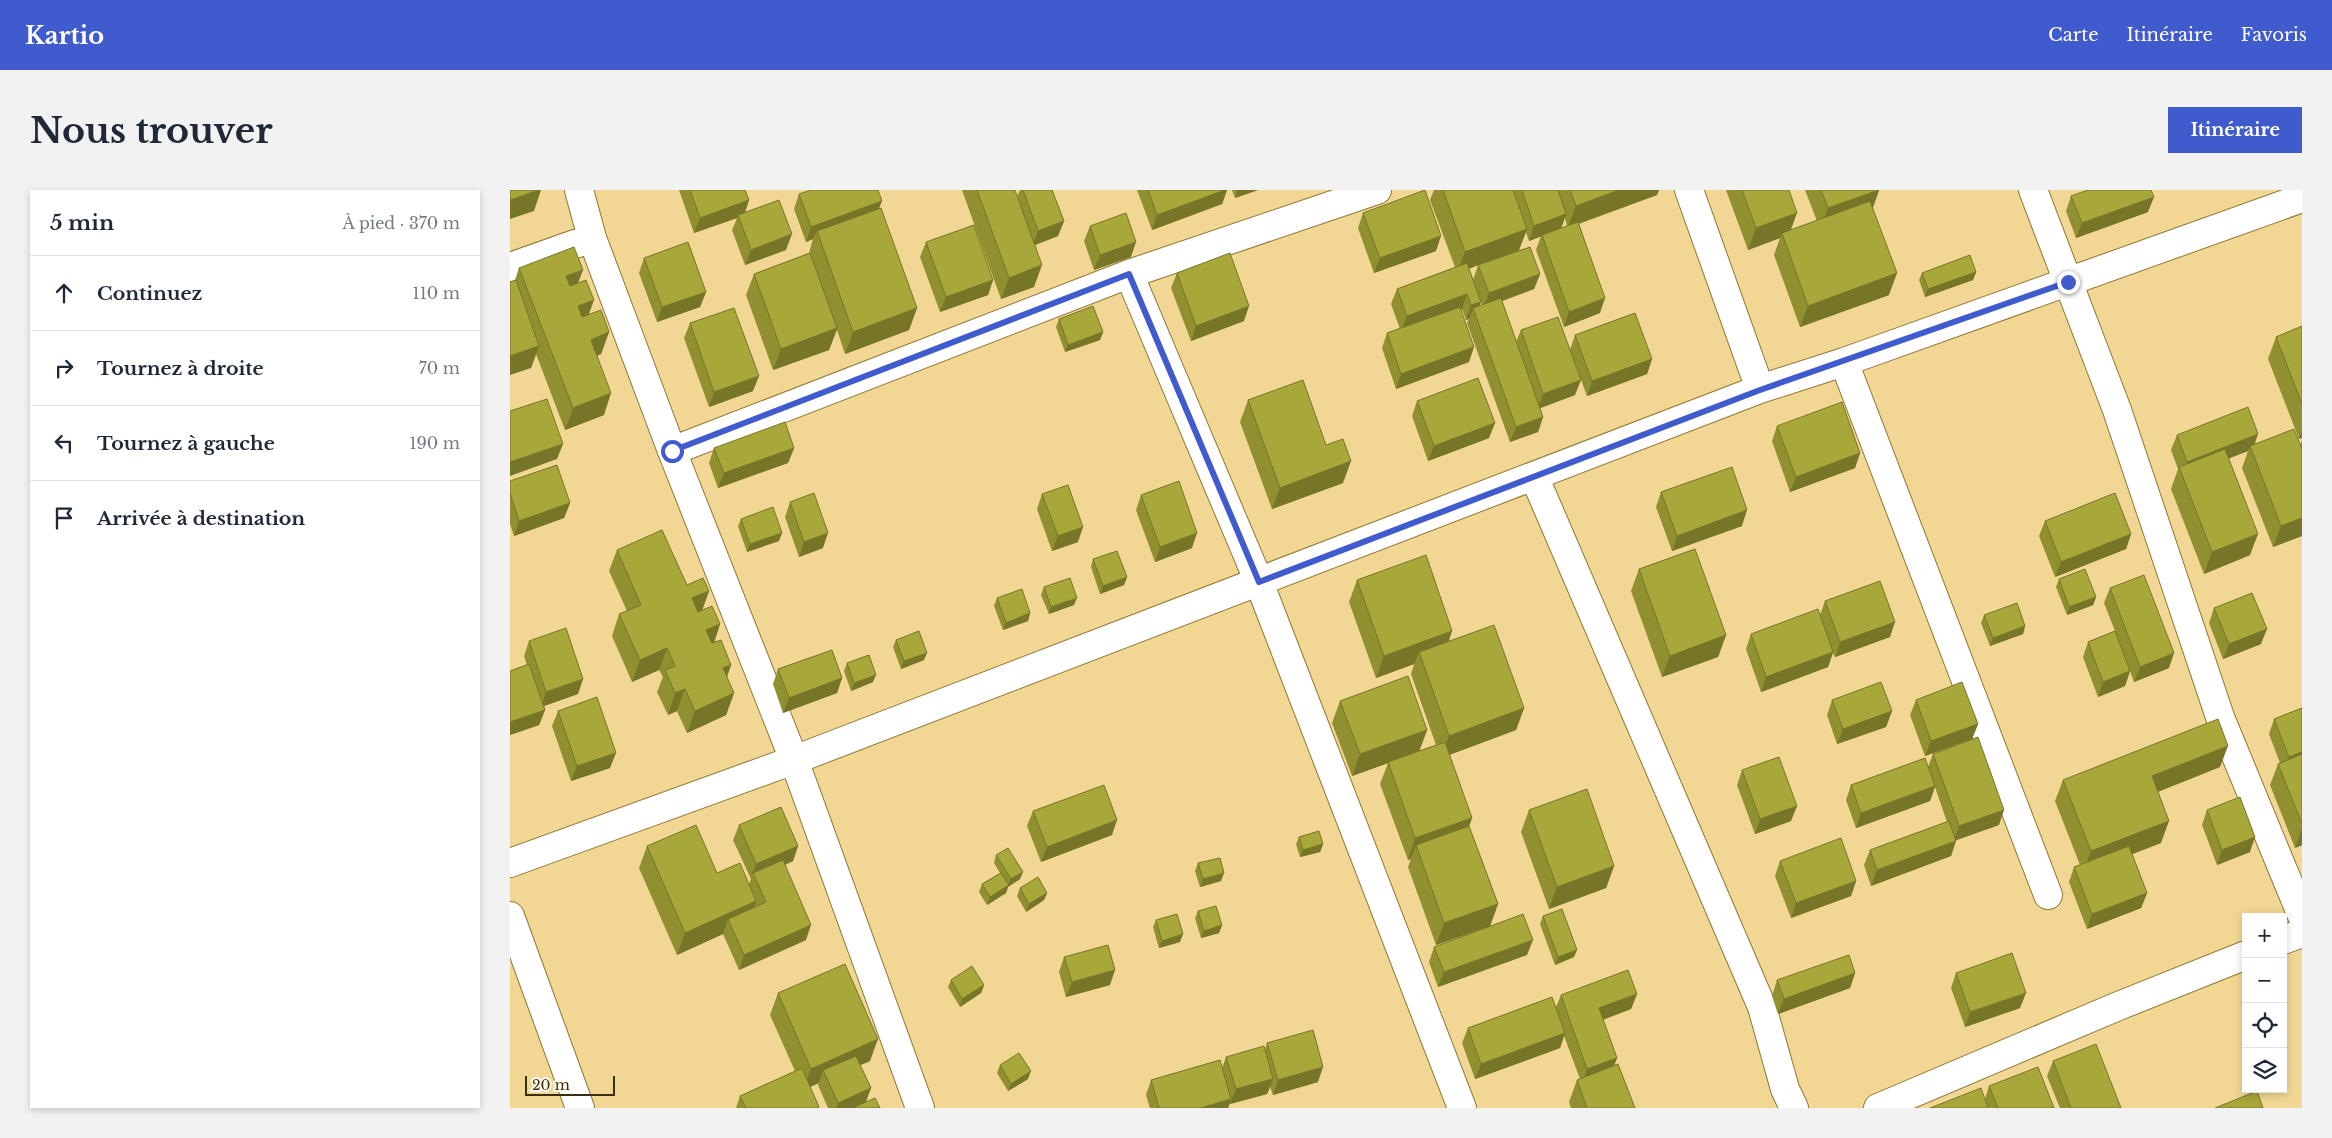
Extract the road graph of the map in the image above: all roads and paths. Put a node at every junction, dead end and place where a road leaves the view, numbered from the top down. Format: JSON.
{"nodes":[{"id":1,"x":579,"y":190,"type":"edge"},
{"id":2,"x":1689,"y":190,"type":"edge"},
{"id":3,"x":2033,"y":190,"type":"edge"},
{"id":4,"x":1360,"y":193,"type":"edge"},
{"id":5,"x":2302,"y":198,"type":"edge"},
{"id":6,"x":592,"y":238,"type":"junction"},
{"id":7,"x":510,"y":267,"type":"edge"},
{"id":8,"x":1129,"y":274,"type":"junction"},
{"id":9,"x":2068,"y":282,"type":"junction"},
{"id":10,"x":1844,"y":362,"type":"junction"},
{"id":11,"x":1760,"y":390,"type":"junction"},
{"id":12,"x":672,"y":451,"type":"junction"},
{"id":13,"x":1534,"y":476,"type":"junction"},
{"id":14,"x":1259,"y":582,"type":"junction"},
{"id":15,"x":794,"y":760,"type":"junction"},
{"id":16,"x":510,"y":862,"type":"edge"},
{"id":17,"x":2048,"y":895,"type":"dead end"},
{"id":18,"x":510,"y":916,"type":"edge"},
{"id":19,"x":2302,"y":916,"type":"edge"},
{"id":20,"x":2302,"y":932,"type":"edge"},
{"id":21,"x":2287,"y":938,"type":"edge"},
{"id":22,"x":2242,"y":957,"type":"edge"},
{"id":23,"x":580,"y":1108,"type":"edge"},
{"id":24,"x":920,"y":1108,"type":"edge"},
{"id":25,"x":1462,"y":1108,"type":"edge"},
{"id":26,"x":1794,"y":1108,"type":"edge"},
{"id":27,"x":1878,"y":1108,"type":"edge"}],
"edges":[{"from":1,"to":6,"type":"street"},
{"from":2,"to":11,"type":"street"},
{"from":3,"to":9,"type":"street"},
{"from":4,"to":8,"type":"street"},
{"from":5,"to":9,"type":"street"},
{"from":6,"to":7,"type":"street"},
{"from":6,"to":12,"type":"street"},
{"from":8,"to":12,"type":"street"},
{"from":8,"to":14,"type":"street"},
{"from":9,"to":10,"type":"street"},
{"from":9,"to":19,"type":"street"},
{"from":10,"to":11,"type":"street"},
{"from":10,"to":17,"type":"street"},
{"from":11,"to":13,"type":"street"},
{"from":12,"to":15,"type":"street"},
{"from":13,"to":14,"type":"street"},
{"from":13,"to":26,"type":"street"},
{"from":14,"to":15,"type":"street"},
{"from":14,"to":25,"type":"street"},
{"from":15,"to":16,"type":"street"},
{"from":15,"to":24,"type":"street"},
{"from":18,"to":23,"type":"street"},
{"from":20,"to":21,"type":"street"},
{"from":22,"to":27,"type":"street"}]}
